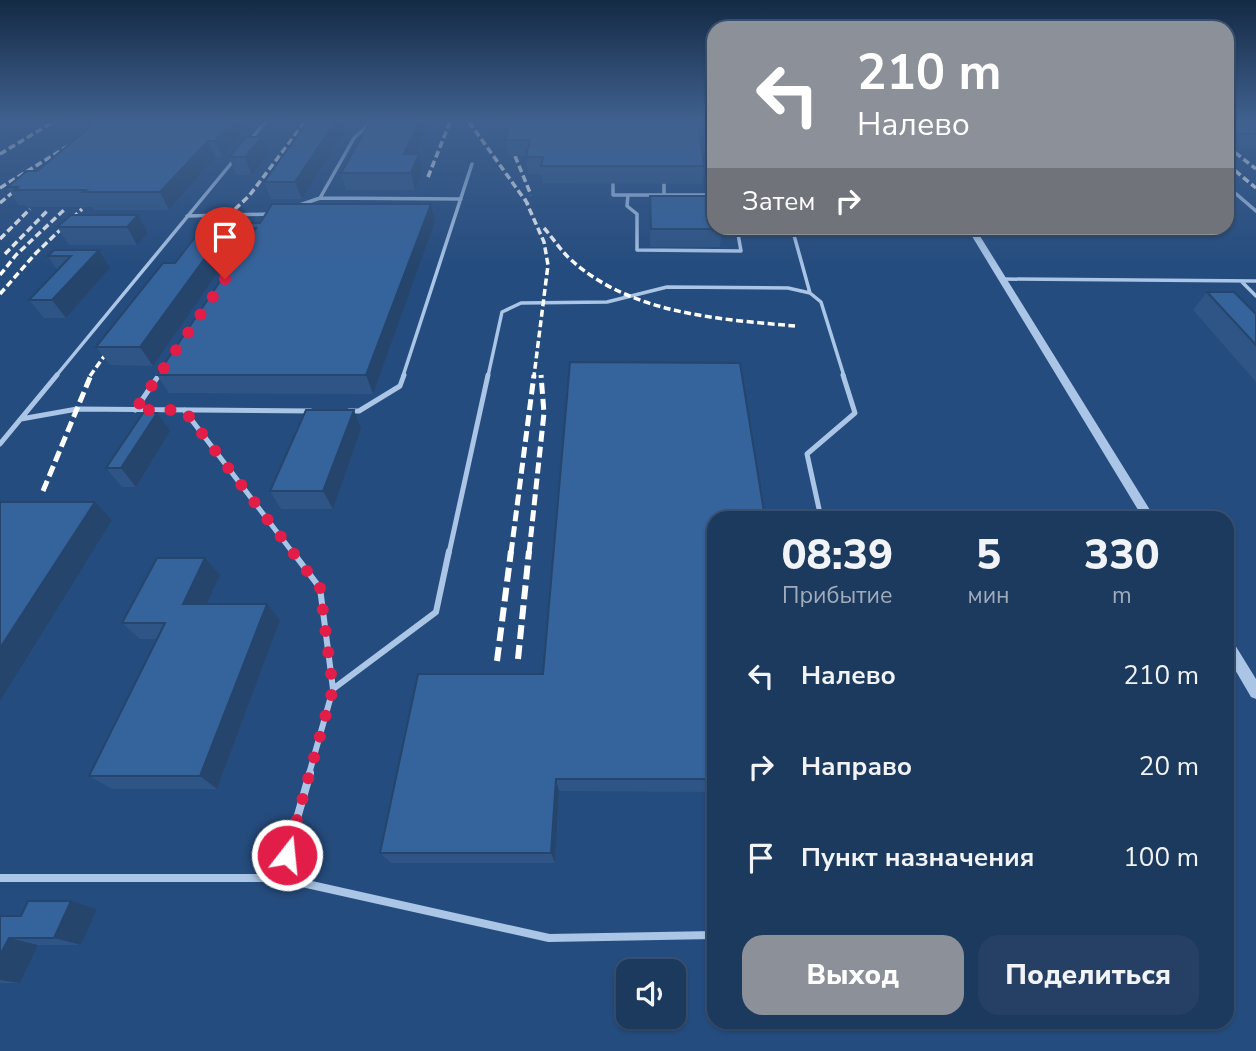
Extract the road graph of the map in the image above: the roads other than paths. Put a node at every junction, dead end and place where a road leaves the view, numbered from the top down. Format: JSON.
{"nodes":[{"id":1,"x":224,"y":171,"type":"edge"},
{"id":2,"x":335,"y":171,"type":"edge"},
{"id":3,"x":470,"y":171,"type":"edge"},
{"id":4,"x":613,"y":183,"type":"dead end"},
{"id":5,"x":664,"y":184,"type":"dead end"},
{"id":6,"x":1234,"y":192,"type":"edge"},
{"id":7,"x":628,"y":195,"type":"junction"},
{"id":8,"x":664,"y":195,"type":"junction"},
{"id":9,"x":707,"y":195,"type":"edge"},
{"id":10,"x":320,"y":198,"type":"junction"},
{"id":11,"x":461,"y":199,"type":"junction"},
{"id":12,"x":295,"y":206,"type":"edge"},
{"id":13,"x":282,"y":210,"type":"edge"},
{"id":14,"x":1256,"y":211,"type":"edge"},
{"id":15,"x":270,"y":214,"type":"junction"},
{"id":16,"x":187,"y":216,"type":"junction"},
{"id":17,"x":262,"y":226,"type":"edge"},
{"id":18,"x":738,"y":235,"type":"edge"},
{"id":19,"x":794,"y":235,"type":"edge"},
{"id":20,"x":975,"y":235,"type":"edge"},
{"id":21,"x":1002,"y":279,"type":"junction"},
{"id":22,"x":1241,"y":281,"type":"junction"},
{"id":23,"x":1256,"y":281,"type":"edge"},
{"id":24,"x":810,"y":293,"type":"junction"},
{"id":25,"x":1256,"y":296,"type":"edge"},
{"id":26,"x":167,"y":364,"type":"edge"},
{"id":27,"x":135,"y":410,"type":"junction"},
{"id":28,"x":184,"y":410,"type":"junction"},
{"id":29,"x":318,"y":411,"type":"edge"},
{"id":30,"x":345,"y":411,"type":"edge"},
{"id":31,"x":21,"y":419,"type":"junction"},
{"id":32,"x":0,"y":444,"type":"edge"},
{"id":33,"x":819,"y":511,"type":"edge"},
{"id":34,"x":1145,"y":511,"type":"edge"},
{"id":35,"x":1234,"y":656,"type":"edge"},
{"id":36,"x":333,"y":689,"type":"junction"},
{"id":37,"x":1256,"y":692,"type":"edge"},
{"id":38,"x":0,"y":878,"type":"edge"},
{"id":39,"x":280,"y":878,"type":"junction"},
{"id":40,"x":707,"y":936,"type":"edge"}],
"edges":[{"from":1,"to":16,"type":"lane"},
{"from":2,"to":10,"type":"lane"},
{"from":3,"to":11,"type":"lane"},
{"from":4,"to":7,"type":"lane"},
{"from":5,"to":8,"type":"lane"},
{"from":6,"to":14,"type":"lane"},
{"from":7,"to":8,"type":"lane"},
{"from":7,"to":18,"type":"lane"},
{"from":8,"to":9,"type":"lane"},
{"from":10,"to":11,"type":"lane"},
{"from":10,"to":12,"type":"lane"},
{"from":11,"to":30,"type":"lane"},
{"from":13,"to":15,"type":"lane"},
{"from":15,"to":16,"type":"lane"},
{"from":15,"to":17,"type":"lane"},
{"from":16,"to":31,"type":"lane"},
{"from":19,"to":24,"type":"lane"},
{"from":20,"to":21,"type":"street"},
{"from":21,"to":22,"type":"lane"},
{"from":21,"to":34,"type":"street"},
{"from":22,"to":23,"type":"lane"},
{"from":22,"to":25,"type":"lane"},
{"from":24,"to":33,"type":"lane"},
{"from":24,"to":36,"type":"lane"},
{"from":26,"to":27,"type":"lane"},
{"from":27,"to":28,"type":"lane"},
{"from":27,"to":31,"type":"lane"},
{"from":28,"to":29,"type":"lane"},
{"from":28,"to":36,"type":"lane"},
{"from":31,"to":32,"type":"lane"},
{"from":35,"to":37,"type":"street"},
{"from":36,"to":39,"type":"lane"},
{"from":38,"to":39,"type":"lane"},
{"from":39,"to":40,"type":"lane"}]}
